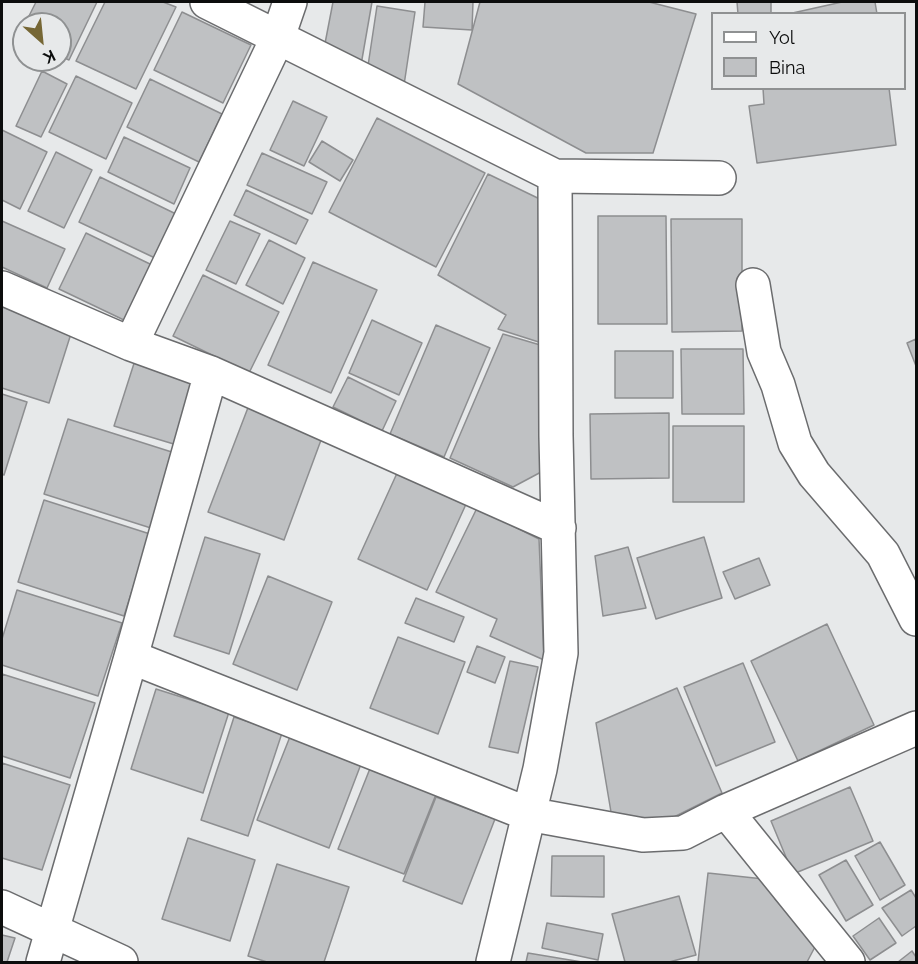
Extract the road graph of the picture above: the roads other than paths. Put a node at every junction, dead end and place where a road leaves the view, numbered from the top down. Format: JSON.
{"nodes":[{"id":1,"x":207,"y":2,"type":"edge"},
{"id":2,"x":290,"y":2,"type":"edge"},
{"id":3,"x":278,"y":37,"type":"junction"},
{"id":4,"x":555,"y":176,"type":"junction"},
{"id":5,"x":719,"y":178,"type":"dead end"},
{"id":6,"x":753,"y":285,"type":"dead end"},
{"id":7,"x":2,"y":288,"type":"edge"},
{"id":8,"x":131,"y":344,"type":"junction"},
{"id":9,"x":211,"y":373,"type":"junction"},
{"id":10,"x":559,"y":528,"type":"junction"},
{"id":11,"x":916,"y":619,"type":"edge"},
{"id":12,"x":131,"y":657,"type":"junction"},
{"id":13,"x":916,"y":728,"type":"edge"},
{"id":14,"x":726,"y":811,"type":"junction"},
{"id":15,"x":528,"y":814,"type":"junction"},
{"id":16,"x":2,"y":907,"type":"edge"},
{"id":17,"x":53,"y":931,"type":"junction"},
{"id":18,"x":43,"y":963,"type":"edge"},
{"id":19,"x":121,"y":963,"type":"edge"},
{"id":20,"x":493,"y":963,"type":"edge"},
{"id":21,"x":848,"y":963,"type":"edge"}],
"edges":[{"from":1,"to":3,"type":"street"},
{"from":2,"to":3,"type":"street"},
{"from":3,"to":4,"type":"street"},
{"from":3,"to":8,"type":"street"},
{"from":4,"to":5,"type":"street"},
{"from":4,"to":10,"type":"street"},
{"from":6,"to":11,"type":"street"},
{"from":7,"to":8,"type":"street"},
{"from":8,"to":9,"type":"street"},
{"from":9,"to":10,"type":"street"},
{"from":9,"to":12,"type":"street"},
{"from":10,"to":15,"type":"street"},
{"from":12,"to":15,"type":"street"},
{"from":12,"to":17,"type":"street"},
{"from":13,"to":14,"type":"street"},
{"from":14,"to":15,"type":"street"},
{"from":14,"to":21,"type":"street"},
{"from":15,"to":20,"type":"street"},
{"from":16,"to":17,"type":"street"},
{"from":17,"to":18,"type":"street"},
{"from":17,"to":19,"type":"street"}]}
